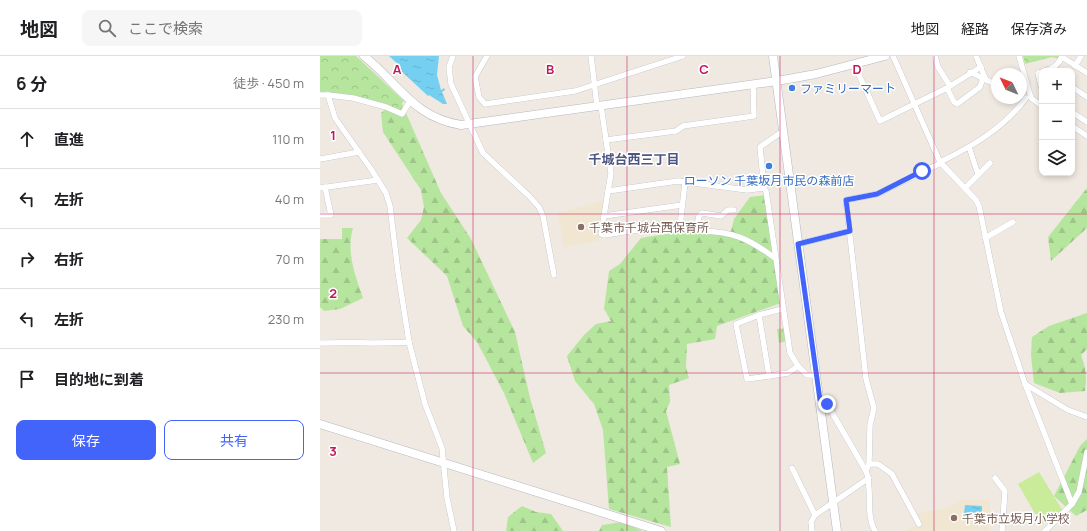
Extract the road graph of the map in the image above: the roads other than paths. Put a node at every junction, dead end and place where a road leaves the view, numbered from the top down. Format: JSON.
{"nodes":[{"id":1,"x":364,"y":56,"type":"edge"},
{"id":2,"x":453,"y":56,"type":"edge"},
{"id":3,"x":487,"y":56,"type":"edge"},
{"id":4,"x":592,"y":56,"type":"edge"},
{"id":5,"x":683,"y":56,"type":"edge"},
{"id":6,"x":773,"y":56,"type":"edge"},
{"id":7,"x":885,"y":56,"type":"edge"},
{"id":8,"x":893,"y":56,"type":"edge"},
{"id":9,"x":935,"y":56,"type":"edge"},
{"id":10,"x":976,"y":56,"type":"edge"},
{"id":11,"x":1019,"y":56,"type":"edge"},
{"id":12,"x":1062,"y":56,"type":"edge"},
{"id":13,"x":1081,"y":56,"type":"edge"},
{"id":14,"x":854,"y":64,"type":"junction"},
{"id":15,"x":1075,"y":66,"type":"junction"},
{"id":16,"x":981,"y":67,"type":"junction"},
{"id":17,"x":1021,"y":68,"type":"edge"},
{"id":18,"x":1055,"y":68,"type":"edge"},
{"id":19,"x":970,"y":72,"type":"junction"},
{"id":20,"x":1087,"y":74,"type":"edge"},
{"id":21,"x":984,"y":79,"type":"junction"},
{"id":22,"x":776,"y":81,"type":"junction"},
{"id":23,"x":991,"y":82,"type":"edge"},
{"id":24,"x":753,"y":84,"type":"junction"},
{"id":25,"x":595,"y":86,"type":"junction"},
{"id":26,"x":948,"y":87,"type":"junction"},
{"id":27,"x":1075,"y":89,"type":"edge"},
{"id":28,"x":320,"y":95,"type":"edge"},
{"id":29,"x":328,"y":96,"type":"junction"},
{"id":30,"x":1087,"y":97,"type":"edge"},
{"id":31,"x":1027,"y":98,"type":"edge"},
{"id":32,"x":410,"y":101,"type":"junction"},
{"id":33,"x":1020,"y":104,"type":"edge"},
{"id":34,"x":1039,"y":104,"type":"edge"},
{"id":35,"x":916,"y":105,"type":"junction"},
{"id":36,"x":599,"y":106,"type":"junction"},
{"id":37,"x":1075,"y":114,"type":"edge"},
{"id":38,"x":1087,"y":121,"type":"edge"},
{"id":39,"x":471,"y":125,"type":"junction"},
{"id":40,"x":1075,"y":128,"type":"edge"},
{"id":41,"x":783,"y":131,"type":"junction"},
{"id":42,"x":1087,"y":136,"type":"edge"},
{"id":43,"x":606,"y":140,"type":"junction"},
{"id":44,"x":969,"y":147,"type":"junction"},
{"id":45,"x":359,"y":152,"type":"junction"},
{"id":46,"x":320,"y":159,"type":"edge"},
{"id":47,"x":941,"y":162,"type":"junction"},
{"id":48,"x":990,"y":163,"type":"dead end"},
{"id":49,"x":978,"y":174,"type":"junction"},
{"id":50,"x":378,"y":180,"type":"junction"},
{"id":51,"x":685,"y":182,"type":"junction"},
{"id":52,"x":322,"y":188,"type":"edge"},
{"id":53,"x":764,"y":188,"type":"junction"},
{"id":54,"x":964,"y":188,"type":"junction"},
{"id":55,"x":608,"y":191,"type":"junction"},
{"id":56,"x":682,"y":205,"type":"junction"},
{"id":57,"x":734,"y":210,"type":"dead end"},
{"id":58,"x":320,"y":215,"type":"edge"},
{"id":59,"x":604,"y":216,"type":"junction"},
{"id":60,"x":1013,"y":222,"type":"dead end"},
{"id":61,"x":850,"y":231,"type":"junction"},
{"id":62,"x":986,"y":238,"type":"junction"},
{"id":63,"x":798,"y":244,"type":"junction"},
{"id":64,"x":776,"y":258,"type":"junction"},
{"id":65,"x":554,"y":275,"type":"dead end"},
{"id":66,"x":782,"y":310,"type":"junction"},
{"id":67,"x":759,"y":315,"type":"junction"},
{"id":68,"x":409,"y":342,"type":"junction"},
{"id":69,"x":320,"y":343,"type":"edge"},
{"id":70,"x":798,"y":366,"type":"junction"},
{"id":71,"x":769,"y":376,"type":"junction"},
{"id":72,"x":816,"y":376,"type":"junction"},
{"id":73,"x":1025,"y":384,"type":"junction"},
{"id":74,"x":820,"y":400,"type":"junction"},
{"id":75,"x":1087,"y":418,"type":"edge"},
{"id":76,"x":320,"y":424,"type":"edge"},
{"id":77,"x":1087,"y":452,"type":"edge"},
{"id":78,"x":445,"y":464,"type":"junction"},
{"id":79,"x":870,"y":464,"type":"junction"},
{"id":80,"x":792,"y":468,"type":"dead end"},
{"id":81,"x":866,"y":471,"type":"junction"},
{"id":82,"x":869,"y":478,"type":"junction"},
{"id":83,"x":995,"y":478,"type":"dead end"},
{"id":84,"x":834,"y":502,"type":"junction"},
{"id":85,"x":1072,"y":504,"type":"junction"},
{"id":86,"x":815,"y":515,"type":"junction"},
{"id":87,"x":919,"y":524,"type":"dead end"},
{"id":88,"x":454,"y":531,"type":"edge"},
{"id":89,"x":661,"y":531,"type":"edge"},
{"id":90,"x":812,"y":531,"type":"edge"},
{"id":91,"x":837,"y":531,"type":"edge"},
{"id":92,"x":875,"y":531,"type":"edge"},
{"id":93,"x":1002,"y":531,"type":"edge"},
{"id":94,"x":1045,"y":531,"type":"edge"}],
"edges":[{"from":1,"to":32,"type":"street"},
{"from":2,"to":39,"type":"street"},
{"from":3,"to":25,"type":"street"},
{"from":4,"to":25,"type":"street"},
{"from":5,"to":25,"type":"street"},
{"from":6,"to":22,"type":"street"},
{"from":7,"to":14,"type":"street"},
{"from":8,"to":35,"type":"street"},
{"from":9,"to":26,"type":"street"},
{"from":10,"to":16,"type":"street"},
{"from":11,"to":17,"type":"street"},
{"from":12,"to":15,"type":"street"},
{"from":12,"to":18,"type":"street"},
{"from":13,"to":15,"type":"street"},
{"from":14,"to":22,"type":"street"},
{"from":14,"to":35,"type":"street"},
{"from":15,"to":20,"type":"street"},
{"from":16,"to":19,"type":"street"},
{"from":16,"to":21,"type":"street"},
{"from":19,"to":21,"type":"street"},
{"from":19,"to":26,"type":"street"},
{"from":21,"to":23,"type":"street"},
{"from":21,"to":26,"type":"street"},
{"from":22,"to":24,"type":"street"},
{"from":22,"to":41,"type":"street"},
{"from":24,"to":36,"type":"street"},
{"from":24,"to":43,"type":"street"},
{"from":25,"to":36,"type":"street"},
{"from":26,"to":35,"type":"street"},
{"from":27,"to":30,"type":"street"},
{"from":28,"to":29,"type":"street"},
{"from":29,"to":32,"type":"street"},
{"from":29,"to":45,"type":"street"},
{"from":31,"to":34,"type":"street"},
{"from":32,"to":39,"type":"street"},
{"from":33,"to":44,"type":"street"},
{"from":35,"to":47,"type":"street"},
{"from":36,"to":39,"type":"street"},
{"from":36,"to":43,"type":"street"},
{"from":37,"to":38,"type":"street"},
{"from":39,"to":65,"type":"street"},
{"from":40,"to":42,"type":"street"},
{"from":41,"to":53,"type":"street"},
{"from":41,"to":63,"type":"street"},
{"from":43,"to":55,"type":"street"},
{"from":44,"to":47,"type":"street"},
{"from":44,"to":49,"type":"street"},
{"from":45,"to":46,"type":"street"},
{"from":45,"to":50,"type":"street"},
{"from":47,"to":54,"type":"street"},
{"from":47,"to":61,"type":"street"},
{"from":48,"to":49,"type":"street"},
{"from":49,"to":54,"type":"street"},
{"from":50,"to":52,"type":"street"},
{"from":50,"to":68,"type":"street"},
{"from":51,"to":53,"type":"street"},
{"from":51,"to":55,"type":"street"},
{"from":51,"to":56,"type":"street"},
{"from":52,"to":58,"type":"street"},
{"from":53,"to":64,"type":"street"},
{"from":54,"to":62,"type":"street"},
{"from":55,"to":59,"type":"street"},
{"from":56,"to":59,"type":"street"},
{"from":56,"to":59,"type":"street"},
{"from":57,"to":64,"type":"street"},
{"from":60,"to":62,"type":"street"},
{"from":61,"to":63,"type":"street"},
{"from":61,"to":79,"type":"street"},
{"from":62,"to":73,"type":"street"},
{"from":63,"to":72,"type":"street"},
{"from":64,"to":66,"type":"street"},
{"from":66,"to":67,"type":"street"},
{"from":66,"to":70,"type":"street"},
{"from":67,"to":71,"type":"street"},
{"from":67,"to":71,"type":"street"},
{"from":68,"to":69,"type":"street"},
{"from":68,"to":78,"type":"street"},
{"from":70,"to":71,"type":"street"},
{"from":70,"to":72,"type":"street"},
{"from":72,"to":74,"type":"street"},
{"from":73,"to":75,"type":"street"},
{"from":73,"to":85,"type":"street"},
{"from":74,"to":81,"type":"street"},
{"from":74,"to":84,"type":"street"},
{"from":76,"to":78,"type":"street"},
{"from":77,"to":85,"type":"street"},
{"from":78,"to":88,"type":"street"},
{"from":78,"to":89,"type":"street"},
{"from":79,"to":81,"type":"street"},
{"from":79,"to":87,"type":"street"},
{"from":80,"to":86,"type":"street"},
{"from":81,"to":82,"type":"street"},
{"from":82,"to":84,"type":"street"},
{"from":82,"to":92,"type":"street"},
{"from":83,"to":93,"type":"street"},
{"from":84,"to":86,"type":"street"},
{"from":84,"to":91,"type":"street"},
{"from":85,"to":94,"type":"street"},
{"from":86,"to":90,"type":"street"}]}
